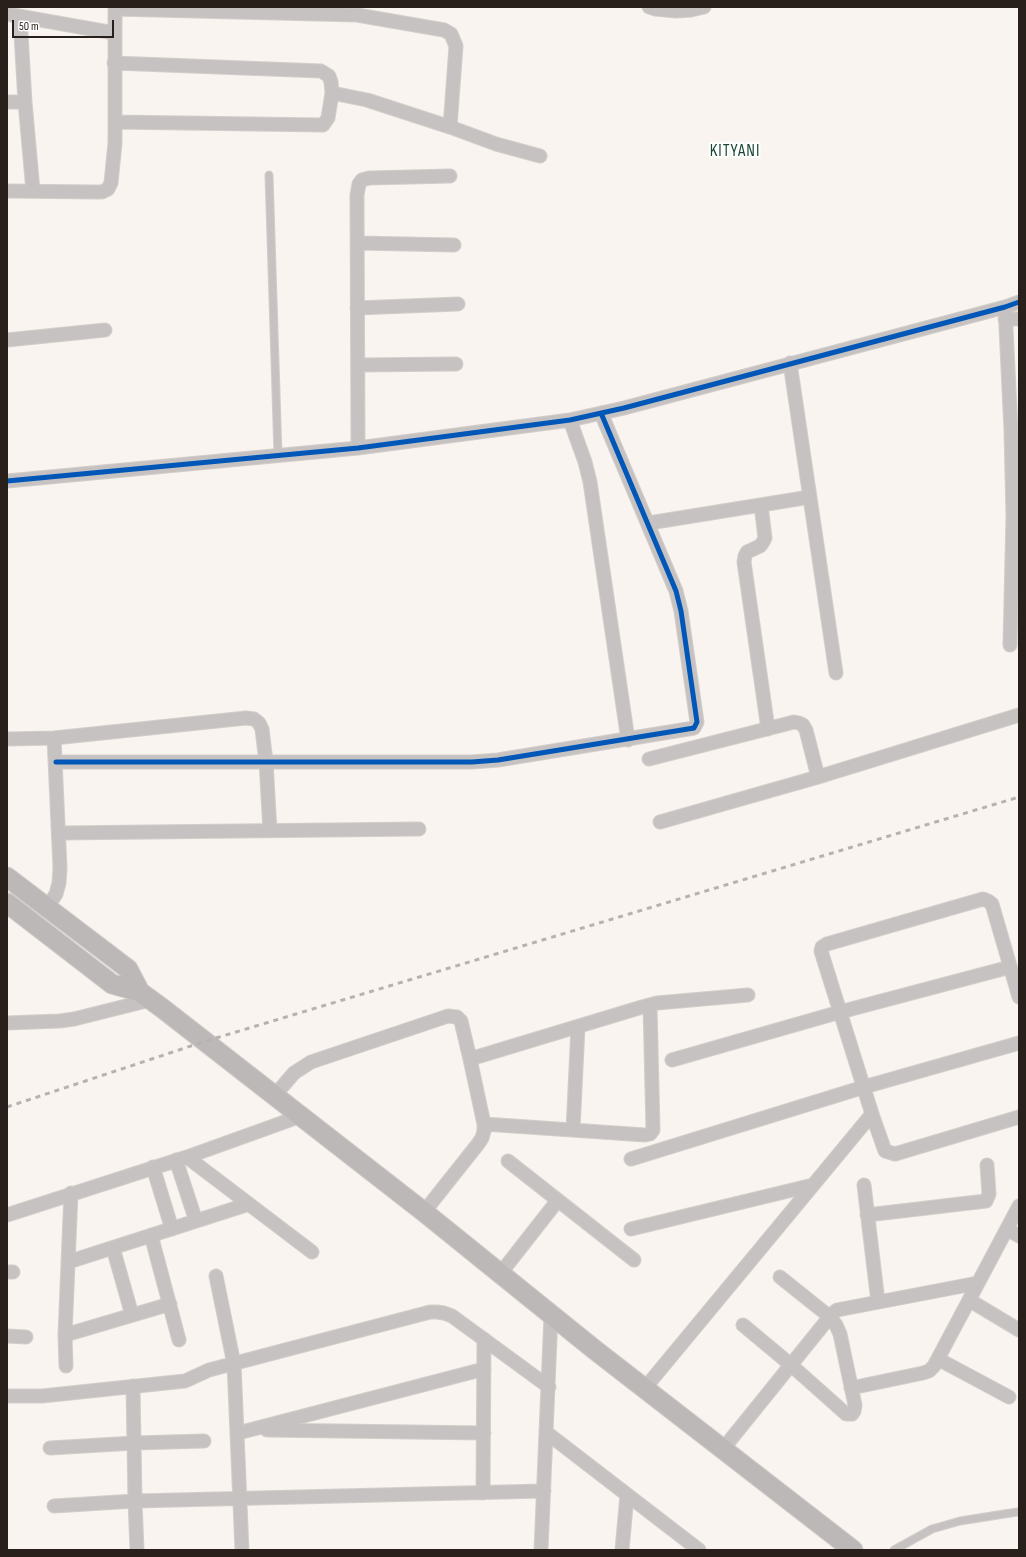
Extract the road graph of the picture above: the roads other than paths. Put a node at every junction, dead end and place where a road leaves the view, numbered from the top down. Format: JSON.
{"nodes":[{"id":1,"x":649,"y":7,"type":"edge"},
{"id":2,"x":704,"y":7,"type":"edge"},
{"id":3,"x":115,"y":8,"type":"edge"},
{"id":4,"x":257,"y":10,"type":"edge"},
{"id":5,"x":14,"y":16,"type":"edge"},
{"id":6,"x":114,"y":33,"type":"junction"},
{"id":7,"x":114,"y":63,"type":"junction"},
{"id":8,"x":332,"y":93,"type":"junction"},
{"id":9,"x":7,"y":102,"type":"edge"},
{"id":10,"x":25,"y":102,"type":"junction"},
{"id":11,"x":115,"y":122,"type":"junction"},
{"id":12,"x":450,"y":127,"type":"junction"},
{"id":13,"x":540,"y":156,"type":"dead end"},
{"id":14,"x":269,"y":175,"type":"dead end"},
{"id":15,"x":450,"y":176,"type":"dead end"},
{"id":16,"x":7,"y":191,"type":"edge"},
{"id":17,"x":34,"y":191,"type":"junction"},
{"id":18,"x":357,"y":242,"type":"junction"},
{"id":19,"x":454,"y":245,"type":"dead end"},
{"id":20,"x":1019,"y":302,"type":"edge"},
{"id":21,"x":458,"y":304,"type":"dead end"},
{"id":22,"x":358,"y":308,"type":"junction"},
{"id":23,"x":1005,"y":313,"type":"junction"},
{"id":24,"x":1019,"y":319,"type":"edge"},
{"id":25,"x":105,"y":330,"type":"dead end"},
{"id":26,"x":7,"y":340,"type":"edge"},
{"id":27,"x":790,"y":363,"type":"junction"},
{"id":28,"x":456,"y":364,"type":"dead end"},
{"id":29,"x":358,"y":366,"type":"junction"},
{"id":30,"x":601,"y":413,"type":"junction"},
{"id":31,"x":570,"y":420,"type":"junction"},
{"id":32,"x":358,"y":448,"type":"junction"},
{"id":33,"x":278,"y":455,"type":"junction"},
{"id":34,"x":7,"y":481,"type":"edge"},
{"id":35,"x":810,"y":497,"type":"junction"},
{"id":36,"x":761,"y":505,"type":"junction"},
{"id":37,"x":649,"y":523,"type":"junction"},
{"id":38,"x":1010,"y":645,"type":"dead end"},
{"id":39,"x":836,"y":673,"type":"dead end"},
{"id":40,"x":1019,"y":715,"type":"edge"},
{"id":41,"x":768,"y":729,"type":"junction"},
{"id":42,"x":54,"y":738,"type":"junction"},
{"id":43,"x":7,"y":739,"type":"edge"},
{"id":44,"x":628,"y":740,"type":"junction"},
{"id":45,"x":649,"y":759,"type":"dead end"},
{"id":46,"x":56,"y":762,"type":"junction"},
{"id":47,"x":266,"y":762,"type":"junction"},
{"id":48,"x":818,"y":777,"type":"junction"},
{"id":49,"x":660,"y":822,"type":"dead end"},
{"id":50,"x":419,"y":829,"type":"dead end"},
{"id":51,"x":270,"y":831,"type":"junction"},
{"id":52,"x":59,"y":833,"type":"junction"},
{"id":53,"x":7,"y":877,"type":"edge"},
{"id":54,"x":7,"y":903,"type":"edge"},
{"id":55,"x":47,"y":908,"type":"junction"},
{"id":56,"x":1010,"y":967,"type":"junction"},
{"id":57,"x":748,"y":995,"type":"dead end"},
{"id":58,"x":145,"y":996,"type":"junction"},
{"id":59,"x":1019,"y":997,"type":"edge"},
{"id":60,"x":650,"y":1005,"type":"junction"},
{"id":61,"x":840,"y":1012,"type":"junction"},
{"id":62,"x":7,"y":1023,"type":"edge"},
{"id":63,"x":578,"y":1027,"type":"junction"},
{"id":64,"x":1019,"y":1043,"type":"edge"},
{"id":65,"x":470,"y":1059,"type":"junction"},
{"id":66,"x":672,"y":1060,"type":"dead end"},
{"id":67,"x":864,"y":1087,"type":"junction"},
{"id":68,"x":275,"y":1096,"type":"junction"},
{"id":69,"x":872,"y":1114,"type":"junction"},
{"id":70,"x":301,"y":1116,"type":"junction"},
{"id":71,"x":1019,"y":1117,"type":"edge"},
{"id":72,"x":484,"y":1124,"type":"junction"},
{"id":73,"x":573,"y":1130,"type":"junction"},
{"id":74,"x":181,"y":1158,"type":"junction"},
{"id":75,"x":630,"y":1159,"type":"dead end"},
{"id":76,"x":508,"y":1161,"type":"dead end"},
{"id":77,"x":987,"y":1165,"type":"dead end"},
{"id":78,"x":153,"y":1168,"type":"junction"},
{"id":79,"x":813,"y":1185,"type":"junction"},
{"id":80,"x":864,"y":1185,"type":"dead end"},
{"id":81,"x":71,"y":1193,"type":"junction"},
{"id":82,"x":558,"y":1200,"type":"junction"},
{"id":83,"x":249,"y":1204,"type":"junction"},
{"id":84,"x":1019,"y":1206,"type":"edge"},
{"id":85,"x":424,"y":1212,"type":"junction"},
{"id":86,"x":7,"y":1215,"type":"edge"},
{"id":87,"x":867,"y":1215,"type":"junction"},
{"id":88,"x":196,"y":1221,"type":"junction"},
{"id":89,"x":1007,"y":1228,"type":"junction"},
{"id":90,"x":172,"y":1229,"type":"junction"},
{"id":91,"x":631,"y":1229,"type":"dead end"},
{"id":92,"x":151,"y":1235,"type":"junction"},
{"id":93,"x":1019,"y":1236,"type":"edge"},
{"id":94,"x":112,"y":1248,"type":"junction"},
{"id":95,"x":312,"y":1252,"type":"dead end"},
{"id":96,"x":634,"y":1260,"type":"dead end"},
{"id":97,"x":68,"y":1262,"type":"junction"},
{"id":98,"x":500,"y":1274,"type":"junction"},
{"id":99,"x":216,"y":1276,"type":"dead end"},
{"id":100,"x":780,"y":1277,"type":"dead end"},
{"id":101,"x":978,"y":1283,"type":"junction"},
{"id":102,"x":969,"y":1300,"type":"junction"},
{"id":103,"x":878,"y":1302,"type":"junction"},
{"id":104,"x":170,"y":1304,"type":"junction"},
{"id":105,"x":551,"y":1314,"type":"junction"},
{"id":106,"x":132,"y":1315,"type":"junction"},
{"id":107,"x":830,"y":1317,"type":"junction"},
{"id":108,"x":743,"y":1325,"type":"dead end"},
{"id":109,"x":1019,"y":1330,"type":"edge"},
{"id":110,"x":65,"y":1335,"type":"junction"},
{"id":111,"x":7,"y":1336,"type":"edge"},
{"id":112,"x":26,"y":1337,"type":"dead end"},
{"id":113,"x":484,"y":1339,"type":"junction"},
{"id":114,"x":179,"y":1340,"type":"dead end"},
{"id":115,"x":938,"y":1359,"type":"junction"},
{"id":116,"x":234,"y":1364,"type":"junction"},
{"id":117,"x":791,"y":1365,"type":"junction"},
{"id":118,"x":66,"y":1366,"type":"dead end"},
{"id":119,"x":484,"y":1369,"type":"junction"},
{"id":120,"x":133,"y":1386,"type":"junction"},
{"id":121,"x":548,"y":1386,"type":"junction"},
{"id":122,"x":645,"y":1388,"type":"junction"},
{"id":123,"x":851,"y":1388,"type":"junction"},
{"id":124,"x":7,"y":1396,"type":"edge"},
{"id":125,"x":1009,"y":1397,"type":"dead end"},
{"id":126,"x":251,"y":1430,"type":"junction"},
{"id":127,"x":238,"y":1433,"type":"junction"},
{"id":128,"x":484,"y":1433,"type":"junction"},
{"id":129,"x":547,"y":1433,"type":"junction"},
{"id":130,"x":204,"y":1441,"type":"dead end"},
{"id":131,"x":134,"y":1443,"type":"junction"},
{"id":132,"x":50,"y":1448,"type":"dead end"},
{"id":133,"x":724,"y":1449,"type":"junction"},
{"id":134,"x":544,"y":1491,"type":"junction"},
{"id":135,"x":483,"y":1493,"type":"junction"},
{"id":136,"x":627,"y":1495,"type":"junction"},
{"id":137,"x":240,"y":1498,"type":"junction"},
{"id":138,"x":135,"y":1501,"type":"junction"},
{"id":139,"x":54,"y":1506,"type":"dead end"},
{"id":140,"x":1017,"y":1512,"type":"dead end"},
{"id":141,"x":137,"y":1550,"type":"edge"},
{"id":142,"x":242,"y":1550,"type":"edge"},
{"id":143,"x":541,"y":1550,"type":"edge"},
{"id":144,"x":622,"y":1550,"type":"edge"},
{"id":145,"x":699,"y":1550,"type":"edge"},
{"id":146,"x":854,"y":1550,"type":"edge"},
{"id":147,"x":894,"y":1550,"type":"edge"}],
"edges":[{"from":1,"to":2,"type":"street"},
{"from":3,"to":4,"type":"street"},
{"from":3,"to":6,"type":"street"},
{"from":4,"to":12,"type":"street"},
{"from":5,"to":6,"type":"street"},
{"from":5,"to":10,"type":"street"},
{"from":6,"to":7,"type":"street"},
{"from":7,"to":8,"type":"street"},
{"from":7,"to":11,"type":"street"},
{"from":8,"to":11,"type":"street"},
{"from":8,"to":12,"type":"street"},
{"from":9,"to":10,"type":"street"},
{"from":10,"to":17,"type":"street"},
{"from":11,"to":17,"type":"street"},
{"from":12,"to":13,"type":"street"},
{"from":14,"to":33,"type":"lane"},
{"from":15,"to":18,"type":"street"},
{"from":16,"to":17,"type":"street"},
{"from":18,"to":19,"type":"street"},
{"from":18,"to":22,"type":"street"},
{"from":20,"to":23,"type":"street"},
{"from":21,"to":22,"type":"street"},
{"from":22,"to":29,"type":"street"},
{"from":23,"to":24,"type":"street"},
{"from":23,"to":27,"type":"street"},
{"from":23,"to":38,"type":"street"},
{"from":25,"to":26,"type":"street"},
{"from":27,"to":30,"type":"street"},
{"from":27,"to":35,"type":"street"},
{"from":28,"to":29,"type":"street"},
{"from":29,"to":32,"type":"street"},
{"from":30,"to":31,"type":"street"},
{"from":30,"to":37,"type":"street"},
{"from":31,"to":32,"type":"street"},
{"from":31,"to":44,"type":"street"},
{"from":32,"to":33,"type":"street"},
{"from":33,"to":34,"type":"street"},
{"from":35,"to":36,"type":"street"},
{"from":35,"to":39,"type":"street"},
{"from":36,"to":37,"type":"street"},
{"from":36,"to":41,"type":"street"},
{"from":37,"to":44,"type":"street"},
{"from":40,"to":48,"type":"street"},
{"from":41,"to":45,"type":"street"},
{"from":41,"to":48,"type":"street"},
{"from":42,"to":43,"type":"street"},
{"from":42,"to":46,"type":"street"},
{"from":42,"to":47,"type":"street"},
{"from":44,"to":47,"type":"street"},
{"from":46,"to":47,"type":"street"},
{"from":46,"to":52,"type":"street"},
{"from":47,"to":51,"type":"street"},
{"from":48,"to":49,"type":"street"},
{"from":50,"to":51,"type":"street"},
{"from":51,"to":52,"type":"street"},
{"from":52,"to":55,"type":"street"},
{"from":53,"to":55,"type":"main road"},
{"from":54,"to":58,"type":"main road"},
{"from":55,"to":58,"type":"main road"},
{"from":56,"to":59,"type":"street"},
{"from":56,"to":61,"type":"street"},
{"from":56,"to":61,"type":"street"},
{"from":57,"to":60,"type":"street"},
{"from":58,"to":62,"type":"street"},
{"from":58,"to":68,"type":"main road"},
{"from":60,"to":63,"type":"street"},
{"from":60,"to":73,"type":"street"},
{"from":61,"to":66,"type":"street"},
{"from":61,"to":67,"type":"street"},
{"from":63,"to":65,"type":"street"},
{"from":63,"to":73,"type":"street"},
{"from":64,"to":67,"type":"street"},
{"from":65,"to":68,"type":"street"},
{"from":65,"to":72,"type":"street"},
{"from":67,"to":69,"type":"street"},
{"from":67,"to":75,"type":"street"},
{"from":68,"to":70,"type":"main road"},
{"from":69,"to":71,"type":"street"},
{"from":69,"to":79,"type":"street"},
{"from":70,"to":74,"type":"street"},
{"from":70,"to":85,"type":"main road"},
{"from":72,"to":73,"type":"street"},
{"from":72,"to":85,"type":"street"},
{"from":74,"to":78,"type":"street"},
{"from":74,"to":83,"type":"street"},
{"from":74,"to":88,"type":"street"},
{"from":76,"to":82,"type":"street"},
{"from":77,"to":87,"type":"street"},
{"from":78,"to":81,"type":"street"},
{"from":78,"to":90,"type":"street"},
{"from":79,"to":91,"type":"street"},
{"from":79,"to":122,"type":"street"},
{"from":80,"to":87,"type":"street"},
{"from":81,"to":86,"type":"street"},
{"from":81,"to":97,"type":"street"},
{"from":82,"to":96,"type":"street"},
{"from":82,"to":98,"type":"street"},
{"from":83,"to":88,"type":"street"},
{"from":83,"to":95,"type":"street"},
{"from":84,"to":89,"type":"street"},
{"from":85,"to":98,"type":"main road"},
{"from":87,"to":103,"type":"street"},
{"from":88,"to":90,"type":"street"},
{"from":89,"to":93,"type":"street"},
{"from":89,"to":101,"type":"street"},
{"from":90,"to":92,"type":"street"},
{"from":92,"to":94,"type":"street"},
{"from":92,"to":104,"type":"street"},
{"from":94,"to":97,"type":"street"},
{"from":94,"to":106,"type":"street"},
{"from":97,"to":110,"type":"street"},
{"from":98,"to":105,"type":"main road"},
{"from":99,"to":116,"type":"street"},
{"from":100,"to":107,"type":"street"},
{"from":101,"to":102,"type":"street"},
{"from":101,"to":103,"type":"street"},
{"from":102,"to":109,"type":"street"},
{"from":102,"to":115,"type":"street"},
{"from":103,"to":107,"type":"street"},
{"from":104,"to":106,"type":"street"},
{"from":104,"to":114,"type":"street"},
{"from":105,"to":121,"type":"street"},
{"from":105,"to":122,"type":"main road"},
{"from":106,"to":110,"type":"street"},
{"from":107,"to":117,"type":"street"},
{"from":107,"to":123,"type":"street"},
{"from":108,"to":117,"type":"street"},
{"from":110,"to":118,"type":"street"},
{"from":111,"to":112,"type":"street"},
{"from":113,"to":116,"type":"street"},
{"from":113,"to":119,"type":"street"},
{"from":113,"to":121,"type":"street"},
{"from":115,"to":123,"type":"street"},
{"from":115,"to":125,"type":"street"},
{"from":116,"to":120,"type":"street"},
{"from":116,"to":127,"type":"street"},
{"from":117,"to":123,"type":"street"},
{"from":117,"to":133,"type":"street"},
{"from":119,"to":126,"type":"street"},
{"from":119,"to":128,"type":"street"},
{"from":120,"to":124,"type":"street"},
{"from":120,"to":131,"type":"street"},
{"from":121,"to":129,"type":"street"},
{"from":122,"to":133,"type":"main road"},
{"from":126,"to":127,"type":"street"},
{"from":126,"to":128,"type":"street"},
{"from":127,"to":137,"type":"street"},
{"from":128,"to":135,"type":"street"},
{"from":129,"to":134,"type":"street"},
{"from":129,"to":136,"type":"street"},
{"from":130,"to":131,"type":"street"},
{"from":131,"to":132,"type":"street"},
{"from":131,"to":138,"type":"street"},
{"from":133,"to":146,"type":"main road"},
{"from":134,"to":135,"type":"street"},
{"from":134,"to":143,"type":"street"},
{"from":135,"to":137,"type":"street"},
{"from":136,"to":144,"type":"street"},
{"from":136,"to":145,"type":"street"},
{"from":137,"to":138,"type":"street"},
{"from":137,"to":142,"type":"street"},
{"from":138,"to":139,"type":"street"},
{"from":138,"to":141,"type":"street"},
{"from":140,"to":147,"type":"lane"}]}
